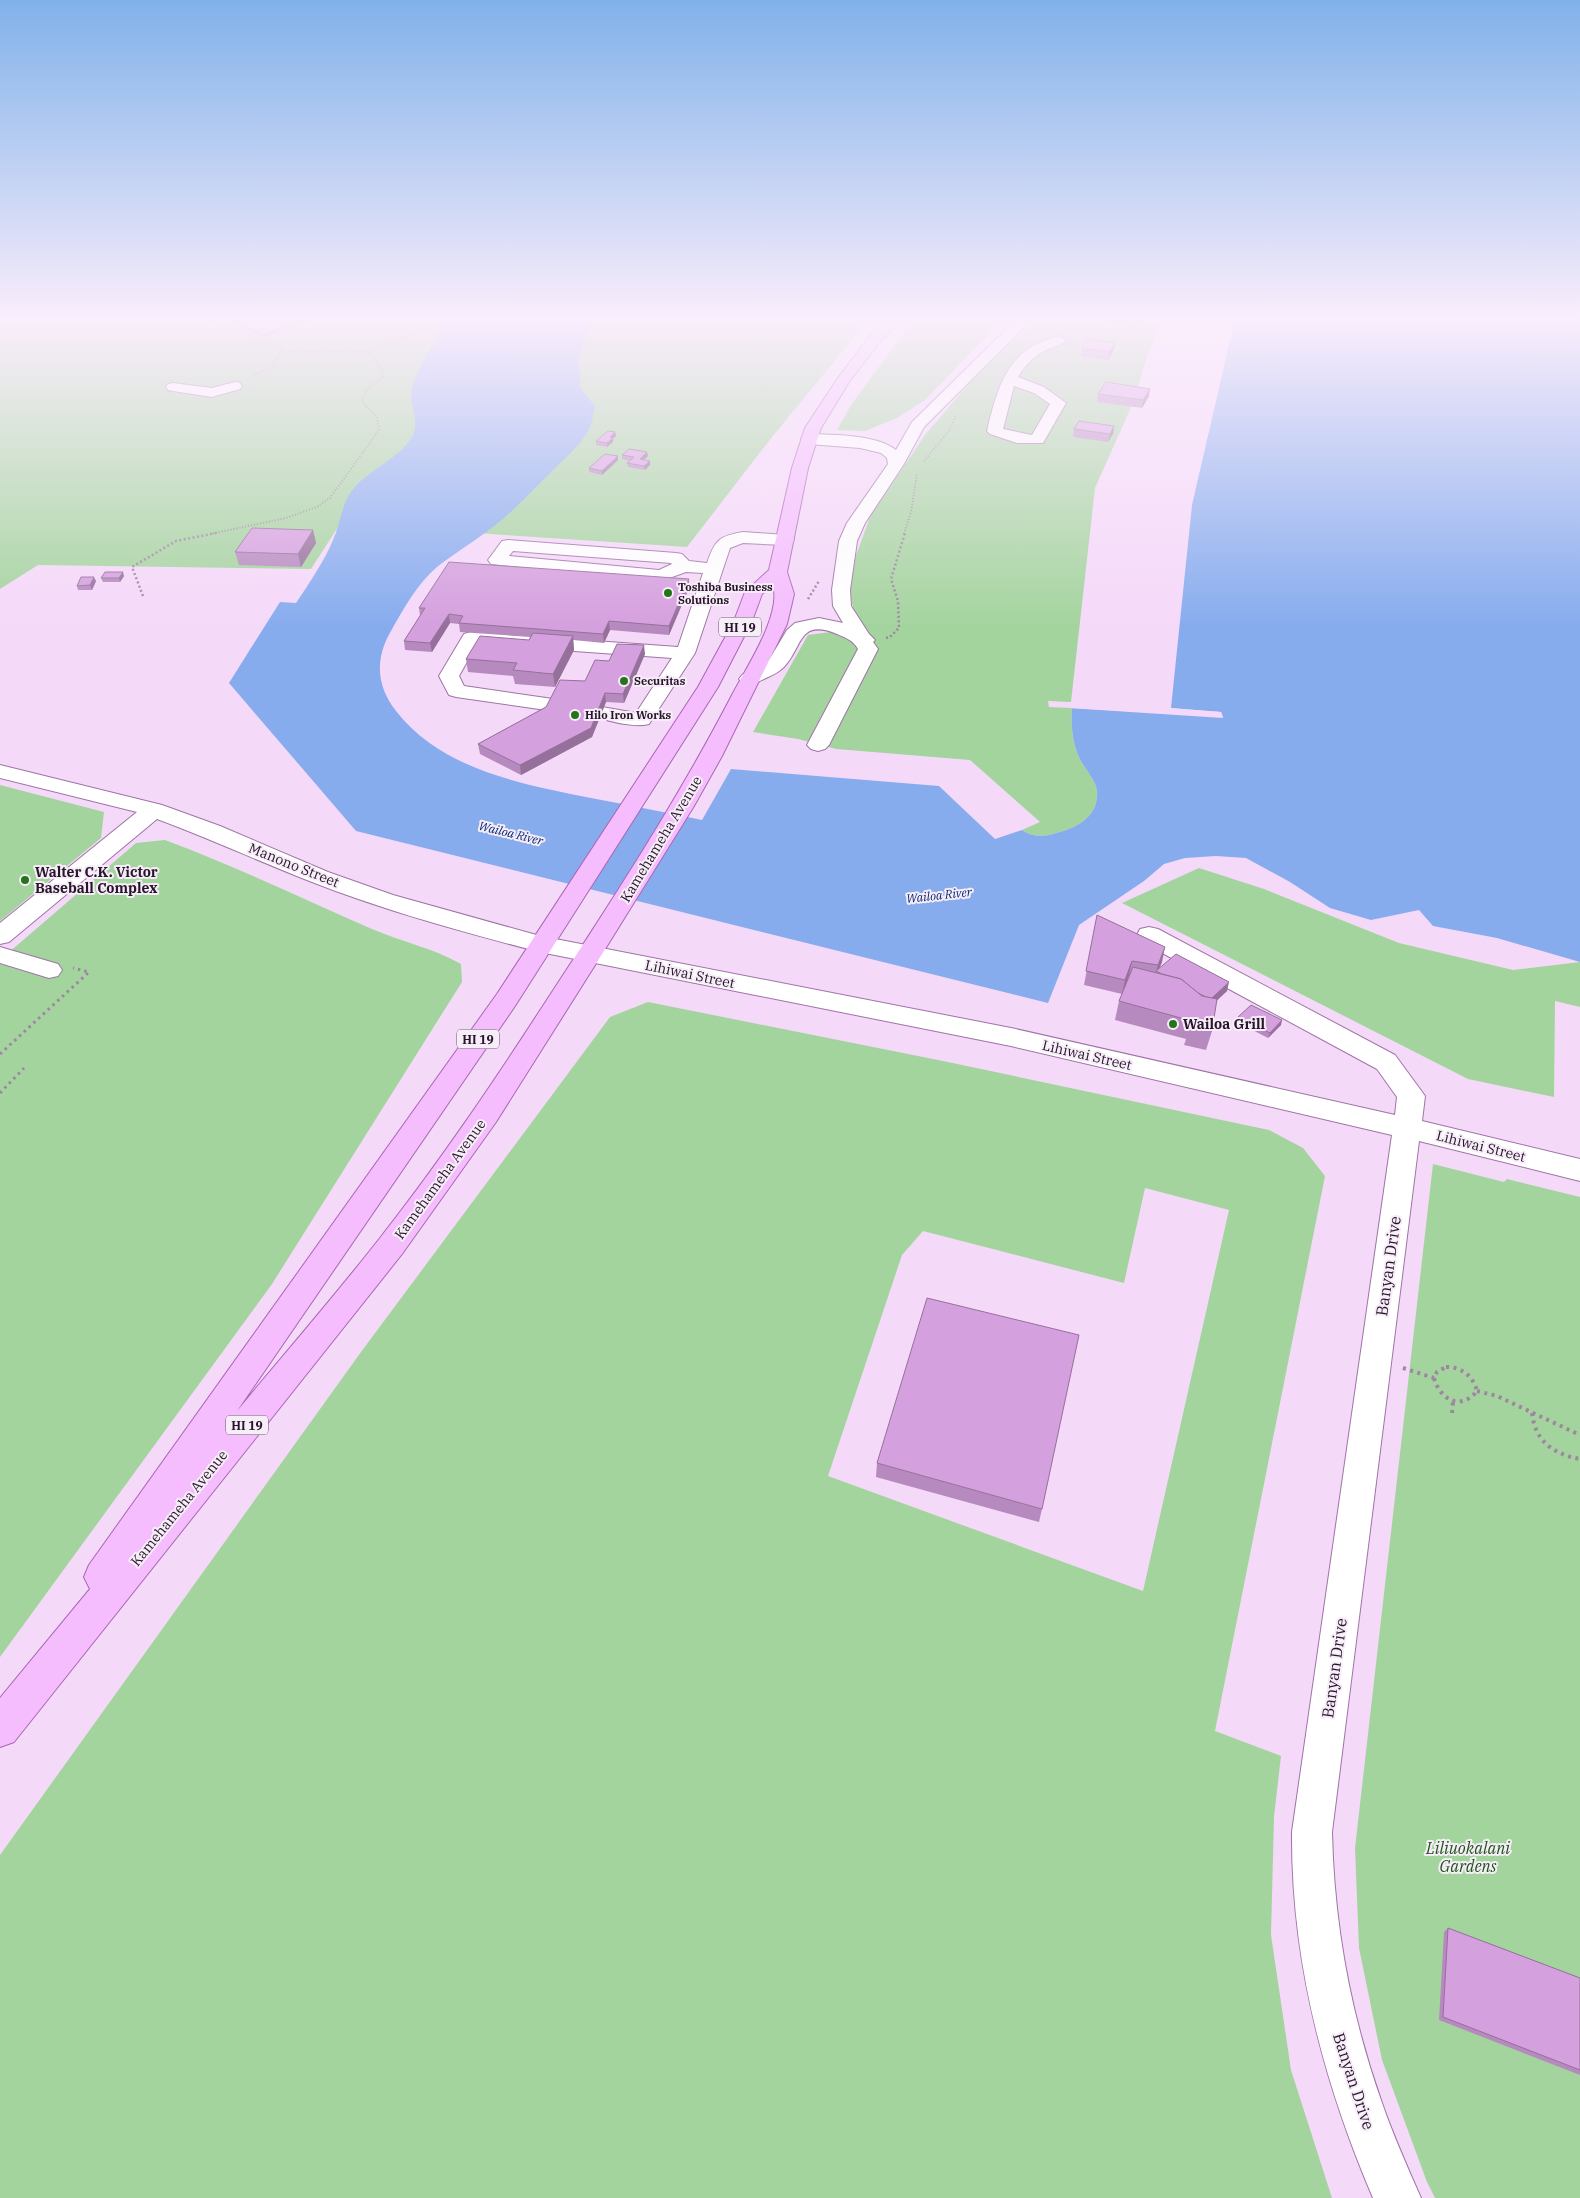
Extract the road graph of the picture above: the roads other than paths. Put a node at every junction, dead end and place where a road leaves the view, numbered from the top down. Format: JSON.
{"nodes":[{"id":1,"x":817,"y":422,"type":"edge"},
{"id":2,"x":921,"y":422,"type":"edge"},
{"id":3,"x":996,"y":422,"type":"edge"},
{"id":4,"x":1047,"y":422,"type":"edge"},
{"id":5,"x":809,"y":439,"type":"junction"},
{"id":6,"x":896,"y":464,"type":"junction"},
{"id":7,"x":785,"y":540,"type":"junction"},
{"id":8,"x":684,"y":566,"type":"junction"},
{"id":9,"x":714,"y":569,"type":"junction"},
{"id":10,"x":778,"y":572,"type":"junction"},
{"id":11,"x":865,"y":640,"type":"junction"},
{"id":12,"x":684,"y":653,"type":"junction"},
{"id":13,"x":749,"y":679,"type":"junction"},
{"id":14,"x":553,"y":705,"type":"edge"},
{"id":15,"x":602,"y":713,"type":"edge"},
{"id":16,"x":818,"y":745,"type":"dead end"},
{"id":17,"x":0,"y":771,"type":"edge"},
{"id":18,"x":154,"y":810,"type":"junction"},
{"id":19,"x":1149,"y":935,"type":"dead end"},
{"id":20,"x":0,"y":936,"type":"edge"},
{"id":21,"x":540,"y":944,"type":"junction"},
{"id":22,"x":590,"y":954,"type":"junction"},
{"id":23,"x":0,"y":955,"type":"edge"},
{"id":24,"x":59,"y":968,"type":"road end"},
{"id":25,"x":1407,"y":1128,"type":"junction"},
{"id":26,"x":1580,"y":1170,"type":"edge"},
{"id":27,"x":0,"y":1720,"type":"edge"},
{"id":28,"x":0,"y":1728,"type":"edge"},
{"id":29,"x":1397,"y":2198,"type":"edge"}],
"edges":[{"from":1,"to":5,"type":"main road","name":"Kamehameha Avenue","number":"HI 19"},
{"from":2,"to":6,"type":"street"},
{"from":3,"to":4,"type":"street"},
{"from":5,"to":6,"type":"street"},
{"from":5,"to":7,"type":"main road","name":"Kamehameha Avenue","number":"HI 19"},
{"from":6,"to":11,"type":"street"},
{"from":7,"to":9,"type":"street"},
{"from":7,"to":10,"type":"main road","name":"Kamehameha Avenue","number":"HI 19"},
{"from":8,"to":8,"type":"street"},
{"from":8,"to":9,"type":"street"},
{"from":9,"to":12,"type":"street"},
{"from":10,"to":13,"type":"main road","name":"Kamehameha Avenue","number":"HI 19"},
{"from":10,"to":21,"type":"main road","name":"Kamehameha Avenue","number":"HI 19"},
{"from":11,"to":13,"type":"street"},
{"from":11,"to":16,"type":"street"},
{"from":12,"to":14,"type":"street"},
{"from":12,"to":15,"type":"street"},
{"from":13,"to":22,"type":"main road","name":"Kamehameha Avenue","number":"HI 19"},
{"from":17,"to":18,"type":"street","name":"Manono Street"},
{"from":18,"to":20,"type":"street"},
{"from":18,"to":21,"type":"street","name":"Manono Street"},
{"from":19,"to":25,"type":"street","name":"Banyan Drive"},
{"from":21,"to":22,"type":"street","name":"Manono Street"},
{"from":21,"to":27,"type":"main road","name":"Kamehameha Avenue","number":"HI 19"},
{"from":22,"to":25,"type":"street","name":"Lihiwai Street"},
{"from":22,"to":28,"type":"main road","name":"Kamehameha Avenue","number":"HI 19"},
{"from":23,"to":24,"type":"street"},
{"from":25,"to":26,"type":"street","name":"Lihiwai Street"},
{"from":25,"to":29,"type":"street","name":"Banyan Drive"}]}
